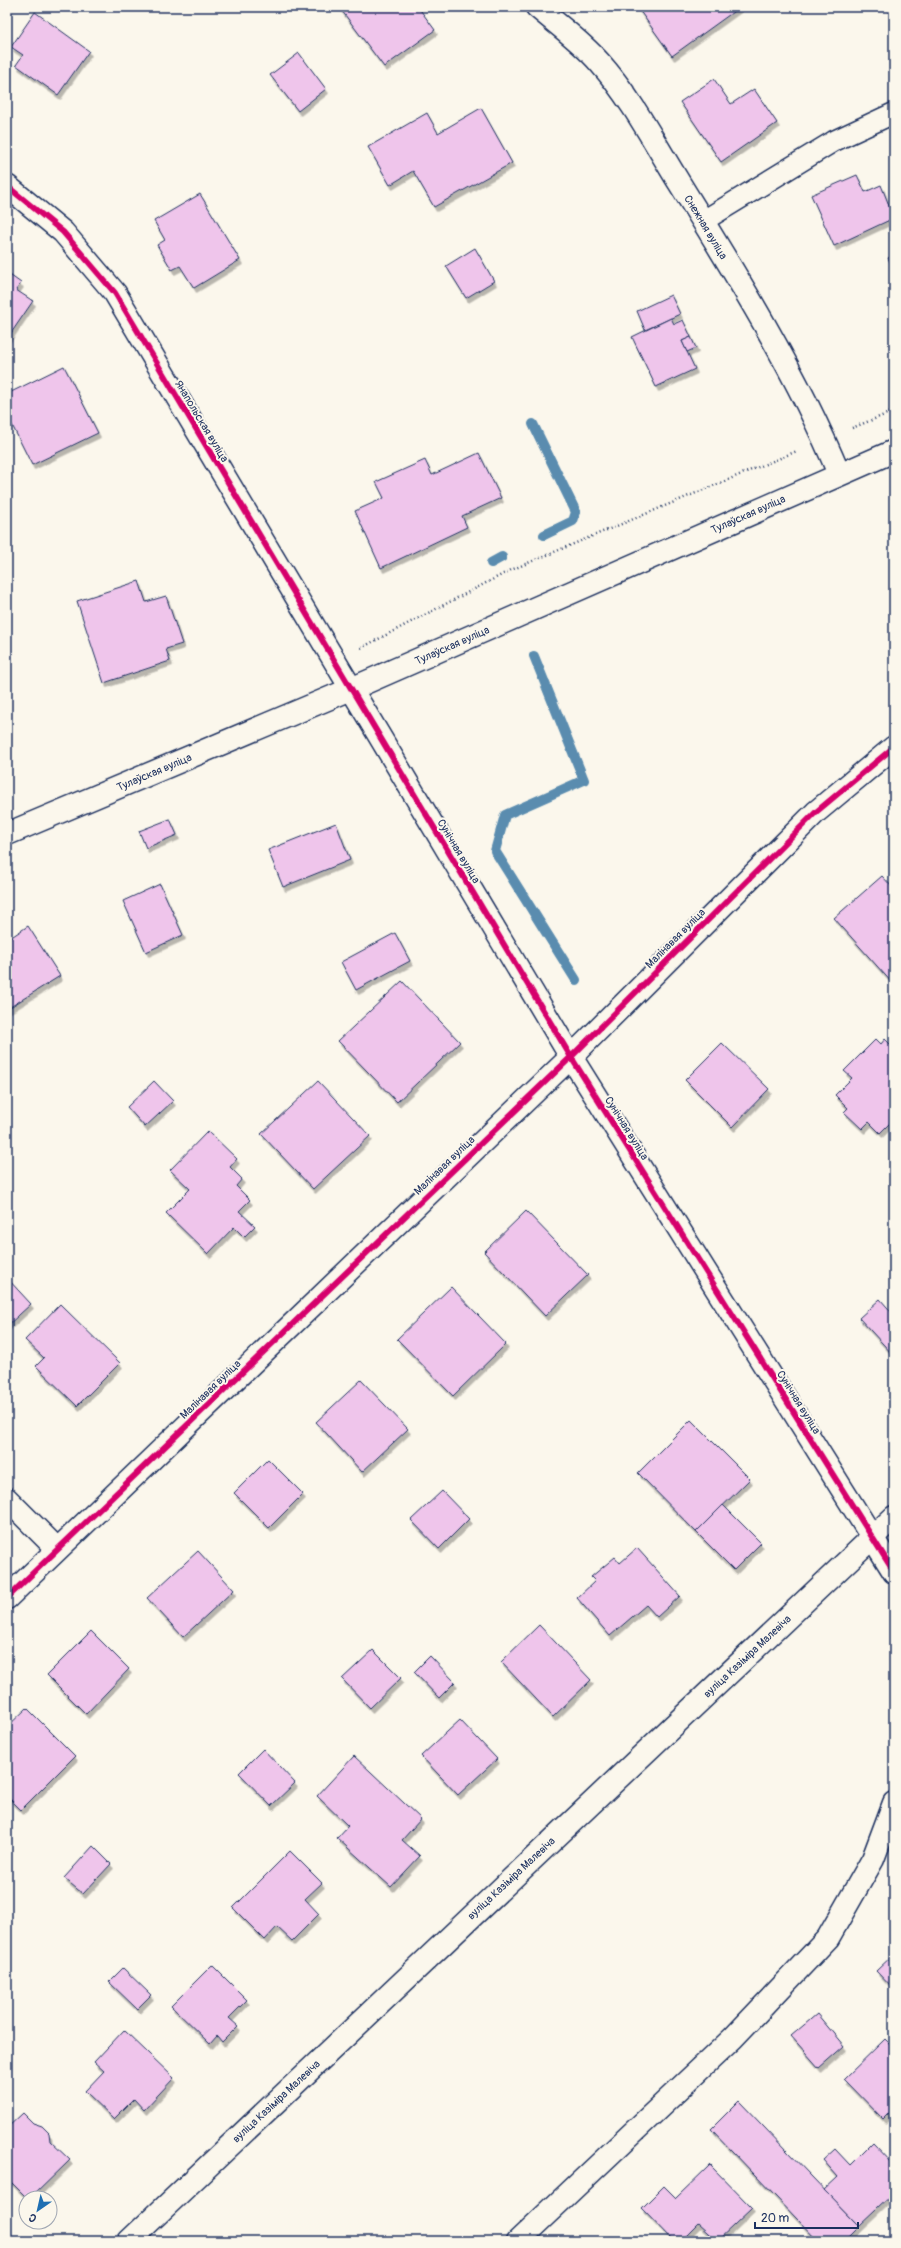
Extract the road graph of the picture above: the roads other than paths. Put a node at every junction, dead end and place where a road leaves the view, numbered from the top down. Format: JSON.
{"nodes":[{"id":1,"x":537,"y":7,"type":"edge"},
{"id":2,"x":894,"y":113,"type":"edge"},
{"id":3,"x":7,"y":186,"type":"edge"},
{"id":4,"x":703,"y":221,"type":"junction"},
{"id":5,"x":894,"y":451,"type":"edge"},
{"id":6,"x":839,"y":474,"type":"junction"},
{"id":7,"x":351,"y":689,"type":"junction"},
{"id":8,"x":894,"y":747,"type":"edge"},
{"id":9,"x":7,"y":834,"type":"edge"},
{"id":10,"x":571,"y":1057,"type":"junction"},
{"id":11,"x":7,"y":1499,"type":"edge"},
{"id":12,"x":894,"y":1516,"type":"edge"},
{"id":13,"x":872,"y":1538,"type":"junction"},
{"id":14,"x":57,"y":1549,"type":"junction"},
{"id":15,"x":894,"y":1572,"type":"edge"},
{"id":16,"x":7,"y":1598,"type":"edge"},
{"id":17,"x":894,"y":1803,"type":"edge"},
{"id":18,"x":129,"y":2241,"type":"edge"},
{"id":19,"x":518,"y":2241,"type":"edge"}],
"edges":[{"from":1,"to":4,"type":"street","name":"Снежная вуліца"},
{"from":2,"to":4,"type":"lane"},
{"from":3,"to":7,"type":"street","name":"Янапольская вуліца"},
{"from":4,"to":6,"type":"street","name":"Снежная вуліца"},
{"from":5,"to":6,"type":"street","name":"Тулаўская вуліца"},
{"from":6,"to":7,"type":"street","name":"Тулаўская вуліца"},
{"from":7,"to":9,"type":"street","name":"Тулаўская вуліца"},
{"from":7,"to":10,"type":"street","name":"Сунічная вуліца"},
{"from":8,"to":10,"type":"street","name":"Малінавая вуліца"},
{"from":10,"to":13,"type":"street","name":"Сунічная вуліца"},
{"from":10,"to":14,"type":"street","name":"Малінавая вуліца"},
{"from":11,"to":14,"type":"street"},
{"from":12,"to":13,"type":"street","name":"вуліца Казіміра Малевіча"},
{"from":13,"to":15,"type":"street","name":"Сунічная вуліца"},
{"from":13,"to":18,"type":"street","name":"вуліца Казіміра Малевіча"},
{"from":14,"to":16,"type":"street","name":"Малінавая вуліца"},
{"from":17,"to":19,"type":"street"}]}
